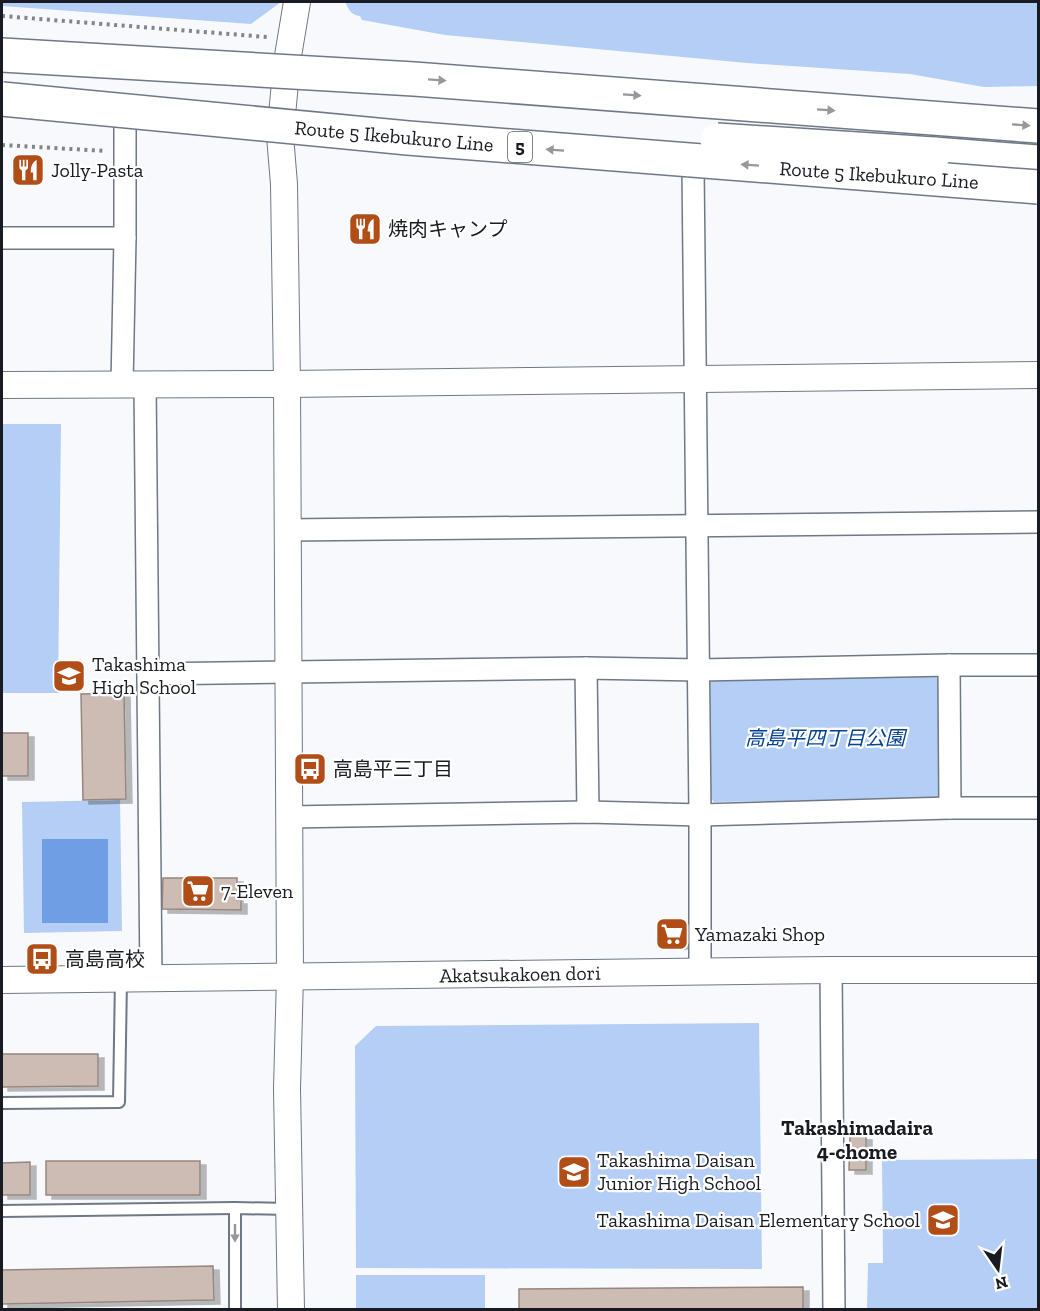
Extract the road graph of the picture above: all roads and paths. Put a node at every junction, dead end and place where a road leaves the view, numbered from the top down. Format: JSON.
{"nodes":[{"id":1,"x":297,"y":2,"type":"edge"},
{"id":2,"x":2,"y":16,"type":"edge"},
{"id":3,"x":291,"y":39,"type":"junction"},
{"id":4,"x":2,"y":55,"type":"edge"},
{"id":5,"x":2,"y":66,"type":"edge"},
{"id":6,"x":2,"y":87,"type":"edge"},
{"id":7,"x":2,"y":99,"type":"edge"},
{"id":8,"x":125,"y":122,"type":"dead end"},
{"id":9,"x":1038,"y":126,"type":"edge"},
{"id":10,"x":2,"y":145,"type":"edge"},
{"id":11,"x":934,"y":147,"type":"junction"},
{"id":12,"x":1038,"y":147,"type":"edge"},
{"id":13,"x":125,"y":152,"type":"junction"},
{"id":14,"x":1038,"y":162,"type":"edge"},
{"id":15,"x":693,"y":168,"type":"dead end"},
{"id":16,"x":1038,"y":188,"type":"edge"},
{"id":17,"x":2,"y":238,"type":"edge"},
{"id":18,"x":126,"y":238,"type":"junction"},
{"id":19,"x":1038,"y":375,"type":"edge"},
{"id":20,"x":695,"y":380,"type":"junction"},
{"id":21,"x":287,"y":384,"type":"junction"},
{"id":22,"x":2,"y":385,"type":"edge"},
{"id":23,"x":133,"y":385,"type":"junction"},
{"id":24,"x":1038,"y":522,"type":"edge"},
{"id":25,"x":697,"y":526,"type":"junction"},
{"id":26,"x":287,"y":530,"type":"junction"},
{"id":27,"x":949,"y":665,"type":"junction"},
{"id":28,"x":1038,"y":665,"type":"edge"},
{"id":29,"x":586,"y":668,"type":"junction"},
{"id":30,"x":699,"y":670,"type":"junction"},
{"id":31,"x":289,"y":672,"type":"junction"},
{"id":32,"x":148,"y":674,"type":"junction"},
{"id":33,"x":950,"y":808,"type":"junction"},
{"id":34,"x":1038,"y":808,"type":"edge"},
{"id":35,"x":588,"y":812,"type":"junction"},
{"id":36,"x":700,"y":815,"type":"junction"},
{"id":37,"x":289,"y":817,"type":"junction"},
{"id":38,"x":831,"y":970,"type":"junction"},
{"id":39,"x":1038,"y":970,"type":"edge"},
{"id":40,"x":700,"y":972,"type":"junction"},
{"id":41,"x":290,"y":976,"type":"junction"},
{"id":42,"x":121,"y":979,"type":"junction"},
{"id":43,"x":151,"y":979,"type":"junction"},
{"id":44,"x":2,"y":980,"type":"edge"},
{"id":45,"x":2,"y":1103,"type":"edge"},
{"id":46,"x":235,"y":1208,"type":"junction"},
{"id":47,"x":289,"y":1209,"type":"junction"},
{"id":48,"x":2,"y":1211,"type":"edge"},
{"id":49,"x":235,"y":1310,"type":"edge"},
{"id":50,"x":291,"y":1310,"type":"edge"},
{"id":51,"x":834,"y":1310,"type":"edge"}],
"edges":[{"from":1,"to":3,"type":"street"},
{"from":2,"to":3,"type":"path"},
{"from":3,"to":21,"type":"street"},
{"from":4,"to":9,"type":"highway","one_way":true,"bridge":true},
{"from":5,"to":11,"type":"highway"},
{"from":6,"to":11,"type":"highway","bridge":true},
{"from":16,"to":7,"type":"highway","name":"Route 5 Ikebukuro Line","number":"5","one_way":true,"bridge":true},
{"from":8,"to":13,"type":"street"},
{"from":10,"to":13,"type":"path"},
{"from":11,"to":12,"type":"highway"},
{"from":11,"to":14,"type":"highway"},
{"from":13,"to":18,"type":"street"},
{"from":15,"to":20,"type":"street"},
{"from":17,"to":18,"type":"street"},
{"from":18,"to":23,"type":"street"},
{"from":19,"to":20,"type":"street"},
{"from":20,"to":21,"type":"street"},
{"from":20,"to":25,"type":"street"},
{"from":21,"to":23,"type":"street"},
{"from":21,"to":26,"type":"street"},
{"from":22,"to":23,"type":"street"},
{"from":23,"to":32,"type":"street"},
{"from":24,"to":25,"type":"street"},
{"from":25,"to":26,"type":"street"},
{"from":25,"to":30,"type":"street"},
{"from":26,"to":31,"type":"street"},
{"from":27,"to":28,"type":"street"},
{"from":27,"to":30,"type":"street"},
{"from":27,"to":33,"type":"street"},
{"from":29,"to":30,"type":"street"},
{"from":29,"to":31,"type":"street"},
{"from":29,"to":35,"type":"street"},
{"from":30,"to":36,"type":"street"},
{"from":31,"to":32,"type":"street"},
{"from":31,"to":37,"type":"street"},
{"from":32,"to":43,"type":"street"},
{"from":33,"to":34,"type":"street"},
{"from":33,"to":36,"type":"street"},
{"from":35,"to":36,"type":"street"},
{"from":35,"to":37,"type":"street"},
{"from":36,"to":40,"type":"street"},
{"from":37,"to":41,"type":"street"},
{"from":38,"to":39,"type":"street","name":"Akatsukakoen dori"},
{"from":38,"to":40,"type":"street","name":"Akatsukakoen dori"},
{"from":38,"to":51,"type":"street"},
{"from":40,"to":41,"type":"street","name":"Akatsukakoen dori"},
{"from":41,"to":43,"type":"street","name":"Akatsukakoen dori"},
{"from":41,"to":47,"type":"street"},
{"from":42,"to":43,"type":"street","name":"Akatsukakoen dori"},
{"from":42,"to":44,"type":"street","name":"Akatsukakoen dori"},
{"from":42,"to":45,"type":"lane"},
{"from":46,"to":47,"type":"lane"},
{"from":46,"to":48,"type":"lane"},
{"from":46,"to":49,"type":"lane","one_way":true},
{"from":47,"to":50,"type":"street"}]}
